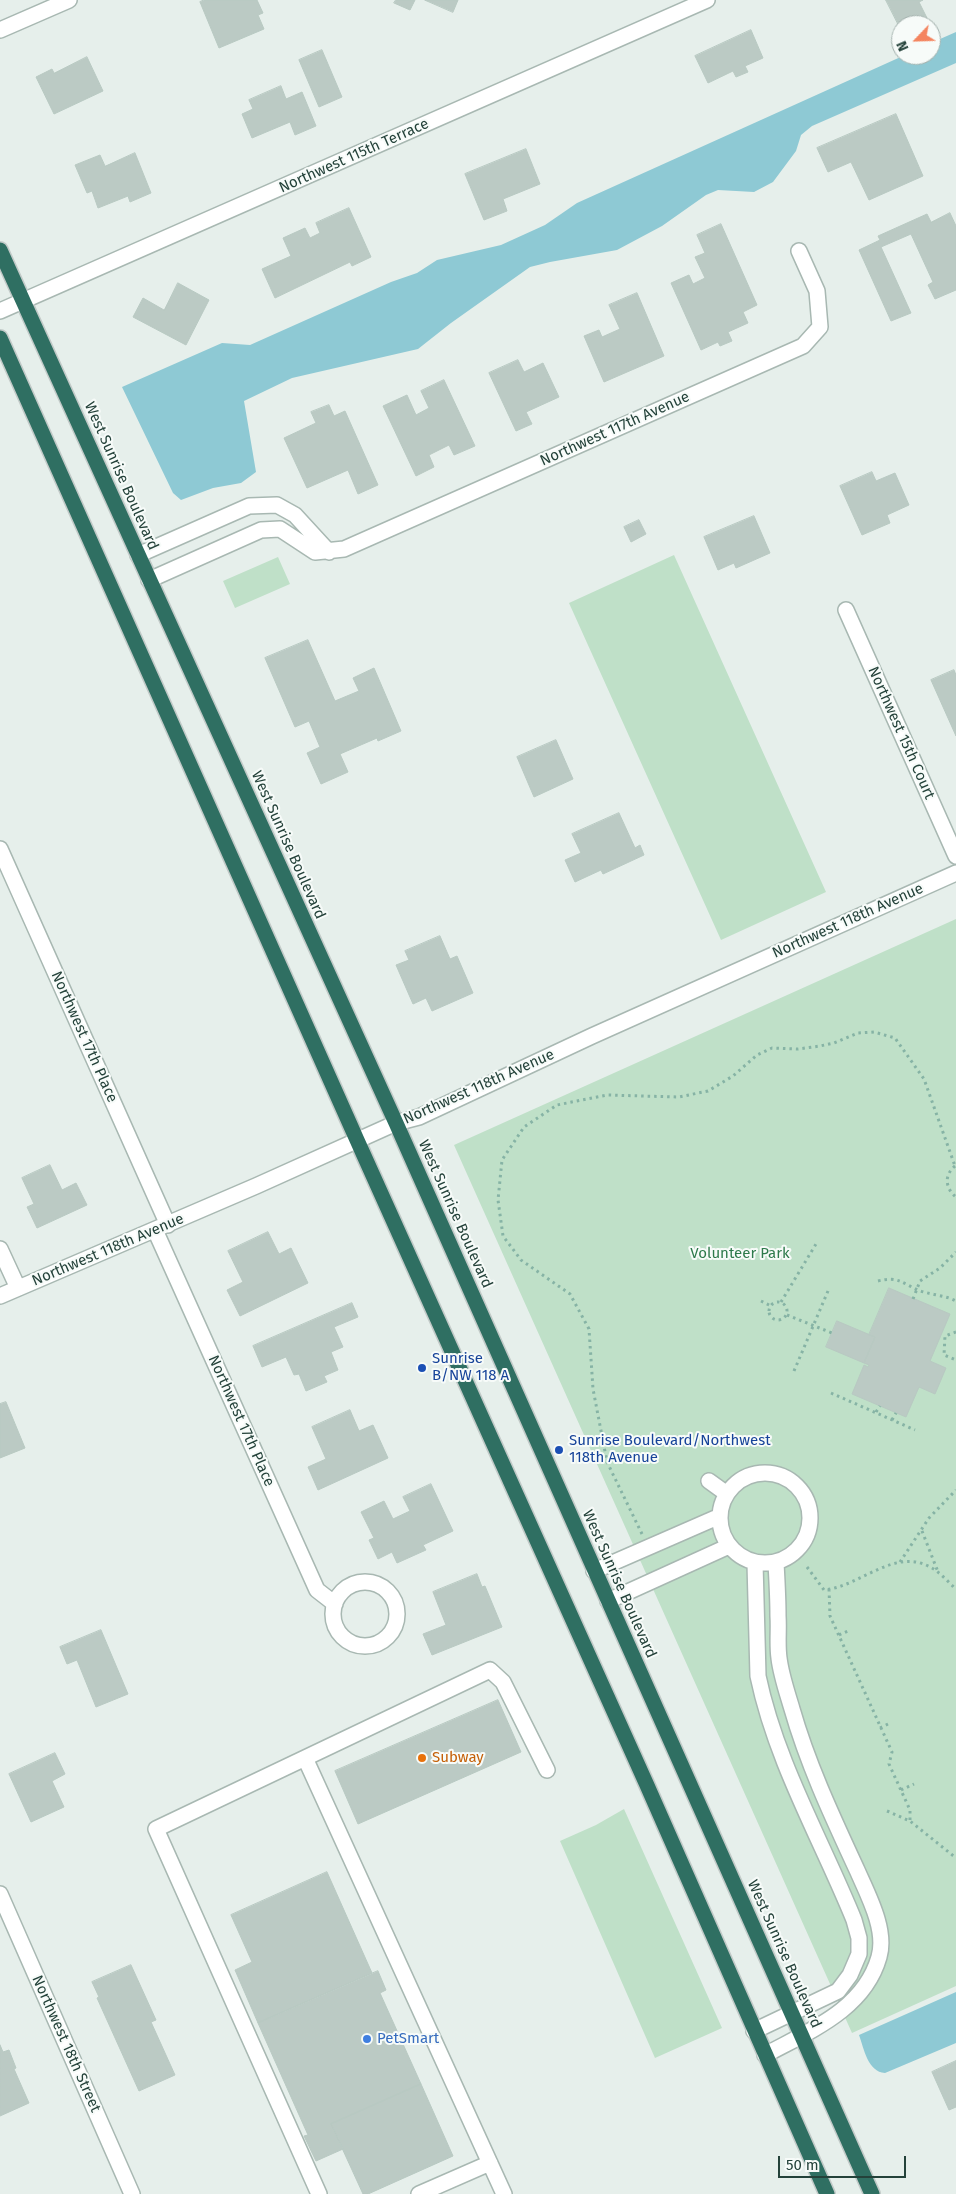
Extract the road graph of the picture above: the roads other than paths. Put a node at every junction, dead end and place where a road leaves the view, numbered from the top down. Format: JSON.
{"nodes":[{"id":1,"x":68,"y":0,"type":"edge"},
{"id":2,"x":708,"y":0,"type":"edge"},
{"id":3,"x":0,"y":30,"type":"edge"},
{"id":4,"x":0,"y":250,"type":"edge"},
{"id":5,"x":799,"y":251,"type":"dead end"},
{"id":6,"x":22,"y":300,"type":"junction"},
{"id":7,"x":0,"y":311,"type":"edge"},
{"id":8,"x":0,"y":338,"type":"edge"},
{"id":9,"x":216,"y":520,"type":"junction"},
{"id":10,"x":227,"y":545,"type":"junction"},
{"id":11,"x":329,"y":552,"type":"junction"},
{"id":12,"x":138,"y":555,"type":"junction"},
{"id":13,"x":149,"y":580,"type":"junction"},
{"id":14,"x":846,"y":610,"type":"dead end"},
{"id":15,"x":0,"y":849,"type":"edge"},
{"id":16,"x":956,"y":856,"type":"edge"},
{"id":17,"x":956,"y":874,"type":"edge"},
{"id":18,"x":396,"y":1123,"type":"junction"},
{"id":19,"x":357,"y":1140,"type":"junction"},
{"id":20,"x":161,"y":1228,"type":"junction"},
{"id":21,"x":0,"y":1249,"type":"edge"},
{"id":22,"x":18,"y":1288,"type":"junction"},
{"id":23,"x":0,"y":1296,"type":"edge"},
{"id":24,"x":709,"y":1481,"type":"dead end"},
{"id":25,"x":727,"y":1494,"type":"junction"},
{"id":26,"x":720,"y":1516,"type":"junction"},
{"id":27,"x":729,"y":1546,"type":"junction"},
{"id":28,"x":755,"y":1563,"type":"junction"},
{"id":29,"x":776,"y":1563,"type":"junction"},
{"id":30,"x":594,"y":1571,"type":"junction"},
{"id":31,"x":608,"y":1601,"type":"junction"},
{"id":32,"x":335,"y":1604,"type":"junction"},
{"id":33,"x":305,"y":1758,"type":"junction"},
{"id":34,"x":547,"y":1770,"type":"dead end"},
{"id":35,"x":0,"y":1894,"type":"edge"},
{"id":36,"x":791,"y":2014,"type":"junction"},
{"id":37,"x":754,"y":2031,"type":"junction"},
{"id":38,"x":801,"y":2036,"type":"junction"},
{"id":39,"x":765,"y":2055,"type":"junction"},
{"id":40,"x":490,"y":2163,"type":"junction"},
{"id":41,"x":132,"y":2194,"type":"edge"},
{"id":42,"x":319,"y":2194,"type":"edge"},
{"id":43,"x":419,"y":2194,"type":"edge"},
{"id":44,"x":504,"y":2194,"type":"edge"},
{"id":45,"x":827,"y":2194,"type":"edge"},
{"id":46,"x":872,"y":2194,"type":"edge"}],
"edges":[{"from":1,"to":3,"type":"street"},
{"from":2,"to":6,"type":"street","name":"Northwest 115th Terrace"},
{"from":4,"to":6,"type":"highway","name":"West Sunrise Boulevard"},
{"from":5,"to":11,"type":"street","name":"Northwest 117th Avenue"},
{"from":6,"to":7,"type":"street","name":"Northwest 115th Terrace"},
{"from":6,"to":12,"type":"highway","name":"West Sunrise Boulevard"},
{"from":8,"to":19,"type":"highway"},
{"from":9,"to":10,"type":"street"},
{"from":9,"to":11,"type":"street"},
{"from":9,"to":12,"type":"street"},
{"from":10,"to":11,"type":"street"},
{"from":10,"to":13,"type":"street"},
{"from":12,"to":13,"type":"highway","name":"West Sunrise Boulevard"},
{"from":13,"to":18,"type":"highway","name":"West Sunrise Boulevard"},
{"from":14,"to":16,"type":"street","name":"Northwest 15th Court"},
{"from":15,"to":20,"type":"street","name":"Northwest 17th Place"},
{"from":17,"to":18,"type":"street","name":"Northwest 118th Avenue"},
{"from":18,"to":19,"type":"street","name":"Northwest 118th Avenue"},
{"from":18,"to":30,"type":"highway","name":"West Sunrise Boulevard"},
{"from":19,"to":20,"type":"street","name":"Northwest 118th Avenue"},
{"from":19,"to":37,"type":"highway"},
{"from":20,"to":22,"type":"street","name":"Northwest 118th Avenue"},
{"from":20,"to":32,"type":"street","name":"Northwest 17th Place"},
{"from":21,"to":22,"type":"street"},
{"from":22,"to":23,"type":"street","name":"Northwest 118th Avenue"},
{"from":24,"to":25,"type":"street"},
{"from":25,"to":26,"type":"street"},
{"from":25,"to":29,"type":"street"},
{"from":26,"to":27,"type":"street"},
{"from":26,"to":30,"type":"street"},
{"from":27,"to":28,"type":"street"},
{"from":27,"to":31,"type":"street"},
{"from":28,"to":29,"type":"street"},
{"from":28,"to":36,"type":"street"},
{"from":29,"to":38,"type":"street"},
{"from":30,"to":31,"type":"highway","name":"West Sunrise Boulevard"},
{"from":31,"to":36,"type":"highway","name":"West Sunrise Boulevard"},
{"from":32,"to":32,"type":"street"},
{"from":33,"to":34,"type":"street"},
{"from":33,"to":40,"type":"street"},
{"from":33,"to":42,"type":"street"},
{"from":35,"to":41,"type":"street","name":"Northwest 18th Street"},
{"from":36,"to":37,"type":"street"},
{"from":36,"to":38,"type":"highway","name":"West Sunrise Boulevard"},
{"from":37,"to":39,"type":"highway"},
{"from":38,"to":39,"type":"street"},
{"from":38,"to":46,"type":"highway","name":"West Sunrise Boulevard"},
{"from":39,"to":45,"type":"highway"},
{"from":40,"to":43,"type":"street"},
{"from":40,"to":44,"type":"street"}]}
